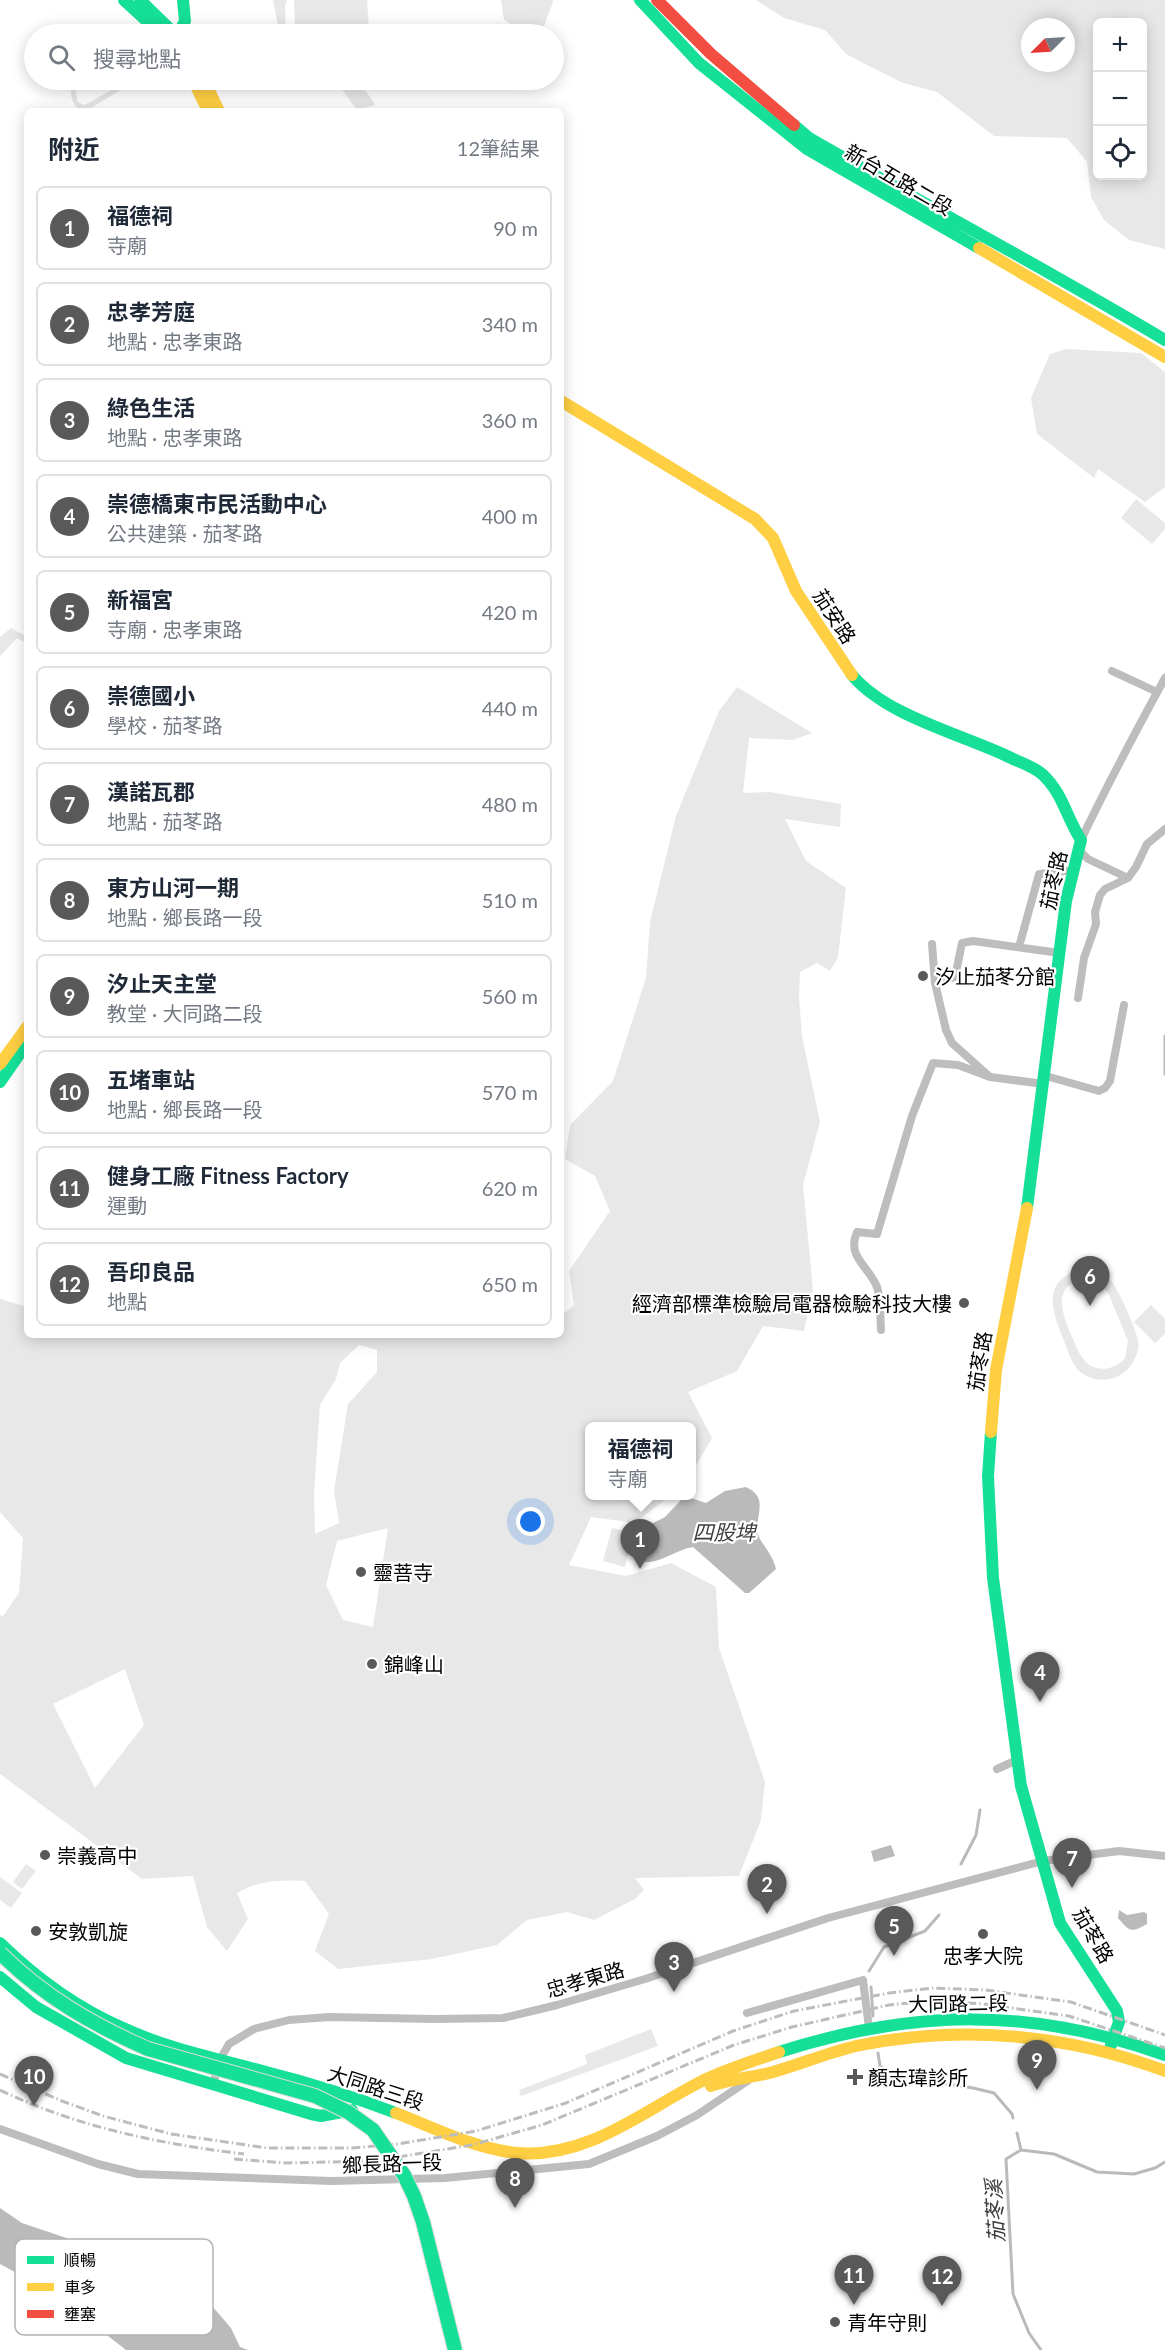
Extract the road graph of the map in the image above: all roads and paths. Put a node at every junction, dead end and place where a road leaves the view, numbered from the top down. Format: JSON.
{"nodes":[{"id":1,"x":124,"y":0,"type":"edge"},
{"id":2,"x":140,"y":0,"type":"edge"},
{"id":3,"x":183,"y":0,"type":"edge"},
{"id":4,"x":640,"y":0,"type":"edge"},
{"id":5,"x":657,"y":0,"type":"edge"},
{"id":6,"x":150,"y":24,"type":"edge"},
{"id":7,"x":166,"y":24,"type":"edge"},
{"id":8,"x":183,"y":24,"type":"edge"},
{"id":9,"x":198,"y":90,"type":"edge"},
{"id":10,"x":209,"y":90,"type":"edge"},
{"id":11,"x":207,"y":108,"type":"edge"},
{"id":12,"x":218,"y":108,"type":"edge"},
{"id":13,"x":1011,"y":259,"type":"junction"},
{"id":14,"x":1165,"y":340,"type":"edge"},
{"id":15,"x":1165,"y":357,"type":"edge"},
{"id":16,"x":564,"y":403,"type":"edge"},
{"id":17,"x":1112,"y":671,"type":"dead end"},
{"id":18,"x":1165,"y":678,"type":"edge"},
{"id":19,"x":1157,"y":692,"type":"junction"},
{"id":20,"x":1165,"y":829,"type":"edge"},
{"id":21,"x":1080,"y":845,"type":"junction"},
{"id":22,"x":1075,"y":870,"type":"junction"},
{"id":23,"x":1128,"y":878,"type":"junction"},
{"id":24,"x":932,"y":944,"type":"dead end"},
{"id":25,"x":1019,"y":947,"type":"junction"},
{"id":26,"x":1060,"y":953,"type":"junction"},
{"id":27,"x":935,"y":983,"type":"junction"},
{"id":28,"x":1078,"y":998,"type":"dead end"},
{"id":29,"x":1124,"y":1005,"type":"dead end"},
{"id":30,"x":24,"y":1031,"type":"edge"},
{"id":31,"x":24,"y":1047,"type":"edge"},
{"id":32,"x":0,"y":1064,"type":"edge"},
{"id":33,"x":990,"y":1077,"type":"junction"},
{"id":34,"x":1045,"y":1080,"type":"junction"},
{"id":35,"x":0,"y":1082,"type":"edge"},
{"id":36,"x":881,"y":1330,"type":"dead end"},
{"id":37,"x":1017,"y":1760,"type":"junction"},
{"id":38,"x":997,"y":1769,"type":"dead end"},
{"id":39,"x":1165,"y":1856,"type":"edge"},
{"id":40,"x":1043,"y":1861,"type":"junction"},
{"id":41,"x":0,"y":1943,"type":"edge"},
{"id":42,"x":0,"y":1953,"type":"edge"},
{"id":43,"x":0,"y":1963,"type":"edge"},
{"id":44,"x":0,"y":1977,"type":"edge"},
{"id":45,"x":747,"y":2013,"type":"dead end"},
{"id":46,"x":869,"y":2028,"type":"junction"},
{"id":47,"x":1114,"y":2037,"type":"junction"},
{"id":48,"x":1108,"y":2052,"type":"junction"},
{"id":49,"x":1165,"y":2055,"type":"edge"},
{"id":50,"x":219,"y":2061,"type":"junction"},
{"id":51,"x":752,"y":2061,"type":"junction"},
{"id":52,"x":1165,"y":2071,"type":"edge"},
{"id":53,"x":754,"y":2077,"type":"junction"},
{"id":54,"x":213,"y":2086,"type":"junction"},
{"id":55,"x":0,"y":2128,"type":"edge"},
{"id":56,"x":448,"y":2350,"type":"edge"},
{"id":57,"x":455,"y":2350,"type":"edge"}],
"edges":[{"from":1,"to":6,"type":"main road"},
{"from":2,"to":7,"type":"main road"},
{"from":3,"to":8,"type":"main road"},
{"from":4,"to":13,"type":"main road","name":"新台五路二段"},
{"from":5,"to":13,"type":"main road","name":"新台五路二段"},
{"from":9,"to":11,"type":"main road"},
{"from":10,"to":12,"type":"main road"},
{"from":13,"to":14,"type":"main road","name":"新台五路二段"},
{"from":13,"to":15,"type":"main road","name":"新台五路二段"},
{"from":16,"to":21,"type":"main road","name":"茄安路"},
{"from":17,"to":19,"type":"street"},
{"from":18,"to":19,"type":"street","name":"茄苳路"},
{"from":19,"to":21,"type":"street","name":"茄苳路"},
{"from":20,"to":23,"type":"street"},
{"from":21,"to":22,"type":"main road","name":"茄苳路"},
{"from":21,"to":23,"type":"street"},
{"from":22,"to":25,"type":"street"},
{"from":22,"to":26,"type":"main road","name":"茄苳路"},
{"from":23,"to":28,"type":"street"},
{"from":24,"to":27,"type":"street"},
{"from":25,"to":26,"type":"street"},
{"from":25,"to":27,"type":"street"},
{"from":26,"to":34,"type":"main road","name":"茄苳路"},
{"from":27,"to":33,"type":"street"},
{"from":29,"to":34,"type":"street"},
{"from":30,"to":32,"type":"main road"},
{"from":31,"to":35,"type":"main road"},
{"from":33,"to":34,"type":"street"},
{"from":33,"to":36,"type":"street"},
{"from":34,"to":37,"type":"main road","name":"茄苳路"},
{"from":37,"to":38,"type":"street"},
{"from":37,"to":40,"type":"main road","name":"茄苳路"},
{"from":39,"to":40,"type":"street","name":"忠孝東路"},
{"from":40,"to":47,"type":"main road","name":"茄苳路"},
{"from":40,"to":50,"type":"street","name":"忠孝東路"},
{"from":41,"to":50,"type":"main road","name":"大同路三段"},
{"from":42,"to":57,"type":"main road","bridge":true},
{"from":43,"to":56,"type":"main road"},
{"from":44,"to":54,"type":"main road","name":"大同路三段"},
{"from":45,"to":46,"type":"street"},
{"from":46,"to":47,"type":"main road","name":"大同路二段"},
{"from":46,"to":51,"type":"main road","name":"大同路二段"},
{"from":47,"to":48,"type":"main road","name":"茄苳路"},
{"from":47,"to":49,"type":"main road","name":"大同路二段"},
{"from":48,"to":52,"type":"main road","name":"大同路二段"},
{"from":48,"to":53,"type":"main road","name":"大同路二段"},
{"from":50,"to":51,"type":"main road","name":"大同路三段"},
{"from":50,"to":54,"type":"street","name":"忠孝東路"},
{"from":51,"to":53,"type":"street"},
{"from":53,"to":54,"type":"main road","name":"大同路三段"},
{"from":53,"to":55,"type":"street","name":"鄉長路一段"}]}
